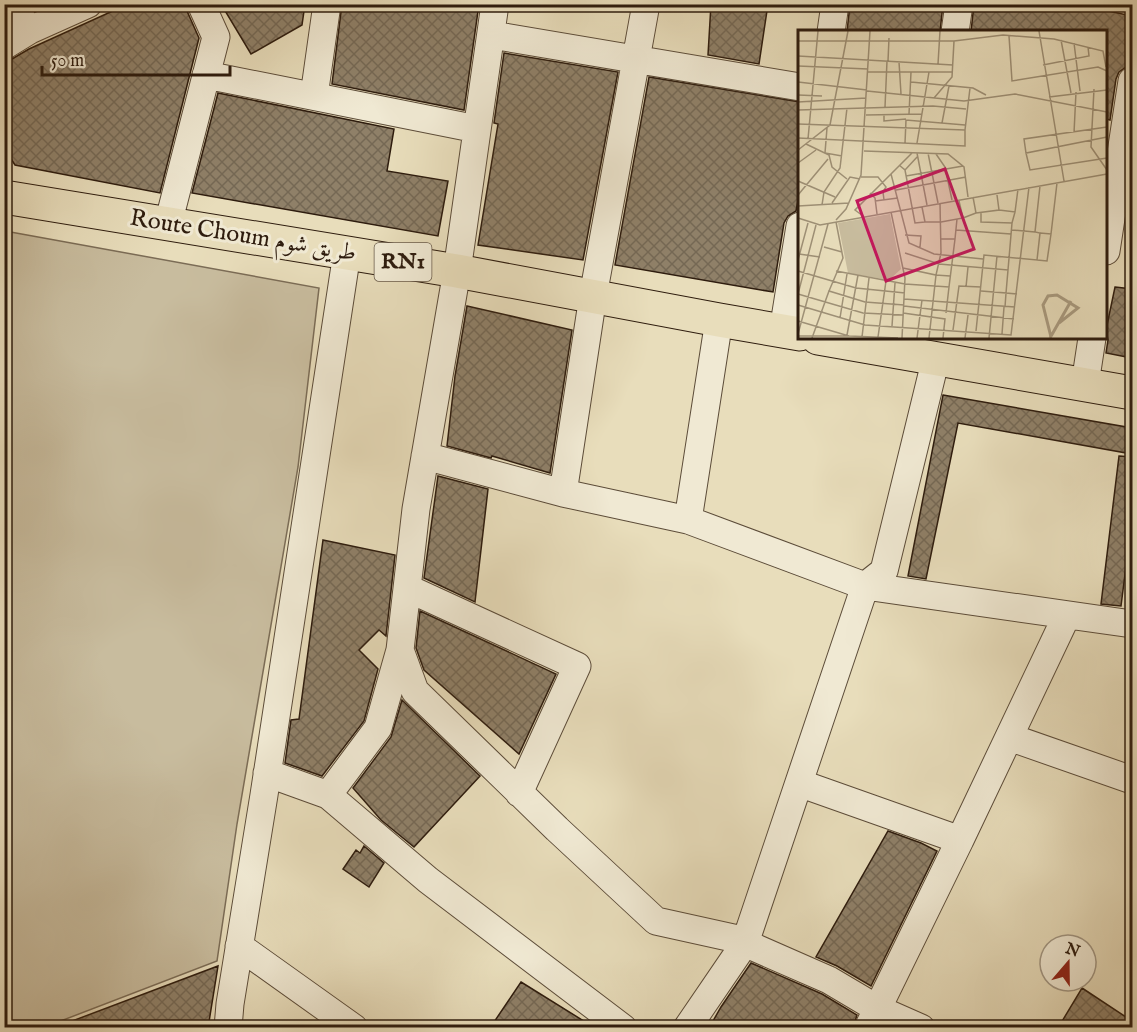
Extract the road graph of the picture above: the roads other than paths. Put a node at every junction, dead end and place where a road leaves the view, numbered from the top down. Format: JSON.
{"nodes":[{"id":1,"x":10,"y":4,"type":"edge"},
{"id":2,"x":88,"y":4,"type":"edge"},
{"id":3,"x":201,"y":4,"type":"edge"},
{"id":4,"x":327,"y":4,"type":"edge"},
{"id":5,"x":495,"y":4,"type":"edge"},
{"id":6,"x":646,"y":4,"type":"edge"},
{"id":7,"x":836,"y":4,"type":"edge"},
{"id":8,"x":958,"y":4,"type":"edge"},
{"id":9,"x":30,"y":30,"type":"junction"},
{"id":10,"x":831,"y":30,"type":"edge"},
{"id":11,"x":955,"y":30,"type":"edge"},
{"id":12,"x":492,"y":35,"type":"junction"},
{"id":13,"x":4,"y":46,"type":"edge"},
{"id":14,"x":636,"y":59,"type":"junction"},
{"id":15,"x":206,"y":75,"type":"junction"},
{"id":16,"x":1132,"y":81,"type":"edge"},
{"id":17,"x":798,"y":87,"type":"edge"},
{"id":18,"x":314,"y":96,"type":"junction"},
{"id":19,"x":477,"y":129,"type":"junction"},
{"id":20,"x":1120,"y":143,"type":"edge"},
{"id":21,"x":4,"y":197,"type":"edge"},
{"id":22,"x":168,"y":224,"type":"junction"},
{"id":23,"x":1107,"y":243,"type":"edge"},
{"id":24,"x":798,"y":250,"type":"edge"},
{"id":25,"x":347,"y":253,"type":"junction"},
{"id":26,"x":458,"y":271,"type":"junction"},
{"id":27,"x":594,"y":297,"type":"junction"},
{"id":28,"x":719,"y":320,"type":"junction"},
{"id":29,"x":791,"y":333,"type":"edge"},
{"id":30,"x":826,"y":339,"type":"edge"},
{"id":31,"x":1092,"y":339,"type":"edge"},
{"id":32,"x":920,"y":350,"type":"edge"},
{"id":33,"x":1085,"y":384,"type":"junction"},
{"id":34,"x":1132,"y":393,"type":"edge"},
{"id":35,"x":425,"y":456,"type":"junction"},
{"id":36,"x":562,"y":493,"type":"junction"},
{"id":37,"x":688,"y":520,"type":"junction"},
{"id":38,"x":865,"y":586,"type":"junction"},
{"id":39,"x":407,"y":588,"type":"junction"},
{"id":40,"x":1067,"y":615,"type":"junction"},
{"id":41,"x":1132,"y":624,"type":"edge"},
{"id":42,"x":400,"y":650,"type":"junction"},
{"id":43,"x":1009,"y":737,"type":"junction"},
{"id":44,"x":267,"y":773,"type":"junction"},
{"id":45,"x":1132,"y":780,"type":"edge"},
{"id":46,"x":799,"y":783,"type":"junction"},
{"id":47,"x":519,"y":793,"type":"junction"},
{"id":48,"x":328,"y":795,"type":"junction"},
{"id":49,"x":960,"y":840,"type":"junction"},
{"id":50,"x":745,"y":943,"type":"junction"},
{"id":51,"x":239,"y":946,"type":"junction"},
{"id":52,"x":873,"y":1018,"type":"edge"},
{"id":53,"x":228,"y":1028,"type":"edge"},
{"id":54,"x":354,"y":1028,"type":"edge"},
{"id":55,"x":623,"y":1028,"type":"edge"},
{"id":56,"x":687,"y":1028,"type":"edge"},
{"id":57,"x":921,"y":1028,"type":"edge"}],
"edges":[{"from":1,"to":9,"type":"street"},
{"from":2,"to":9,"type":"street"},
{"from":3,"to":15,"type":"street"},
{"from":4,"to":18,"type":"street"},
{"from":5,"to":12,"type":"street"},
{"from":6,"to":14,"type":"street"},
{"from":7,"to":10,"type":"street"},
{"from":8,"to":11,"type":"street"},
{"from":9,"to":13,"type":"street"},
{"from":12,"to":14,"type":"street"},
{"from":12,"to":19,"type":"street"},
{"from":14,"to":17,"type":"street"},
{"from":14,"to":27,"type":"street"},
{"from":15,"to":18,"type":"street"},
{"from":15,"to":22,"type":"street"},
{"from":16,"to":20,"type":"street"},
{"from":18,"to":19,"type":"street"},
{"from":19,"to":26,"type":"street"},
{"from":20,"to":23,"type":"street"},
{"from":21,"to":22,"type":"highway","name":"Route Choum طريق شوم","number":"RN1"},
{"from":22,"to":25,"type":"highway","name":"Route Choum طريق شوم","number":"RN1"},
{"from":24,"to":29,"type":"street"},
{"from":25,"to":26,"type":"highway","name":"Route Choum طريق شوم","number":"RN1"},
{"from":25,"to":44,"type":"street"},
{"from":26,"to":27,"type":"highway","name":"Route Choum طريق شوم","number":"RN1"},
{"from":26,"to":35,"type":"street"},
{"from":27,"to":28,"type":"highway","name":"Route Choum طريق شوم","number":"RN1"},
{"from":27,"to":36,"type":"street"},
{"from":28,"to":29,"type":"highway","name":"Route Choum طريق شوم","number":"RN1"},
{"from":28,"to":37,"type":"street"},
{"from":30,"to":32,"type":"highway"},
{"from":31,"to":33,"type":"street"},
{"from":32,"to":33,"type":"highway"},
{"from":32,"to":38,"type":"street"},
{"from":33,"to":34,"type":"highway"},
{"from":35,"to":36,"type":"street"},
{"from":35,"to":39,"type":"street"},
{"from":36,"to":37,"type":"street"},
{"from":37,"to":38,"type":"street"},
{"from":38,"to":40,"type":"street"},
{"from":38,"to":46,"type":"street"},
{"from":39,"to":42,"type":"street"},
{"from":39,"to":47,"type":"street"},
{"from":40,"to":41,"type":"street"},
{"from":40,"to":43,"type":"street"},
{"from":42,"to":47,"type":"street"},
{"from":42,"to":48,"type":"street"},
{"from":43,"to":45,"type":"street"},
{"from":43,"to":49,"type":"street"},
{"from":44,"to":48,"type":"street"},
{"from":44,"to":51,"type":"street"},
{"from":46,"to":49,"type":"street"},
{"from":46,"to":50,"type":"street"},
{"from":47,"to":50,"type":"street"},
{"from":48,"to":55,"type":"street"},
{"from":49,"to":52,"type":"street"},
{"from":50,"to":52,"type":"street"},
{"from":50,"to":56,"type":"street"},
{"from":51,"to":53,"type":"street"},
{"from":51,"to":54,"type":"street"},
{"from":52,"to":57,"type":"street"}]}
